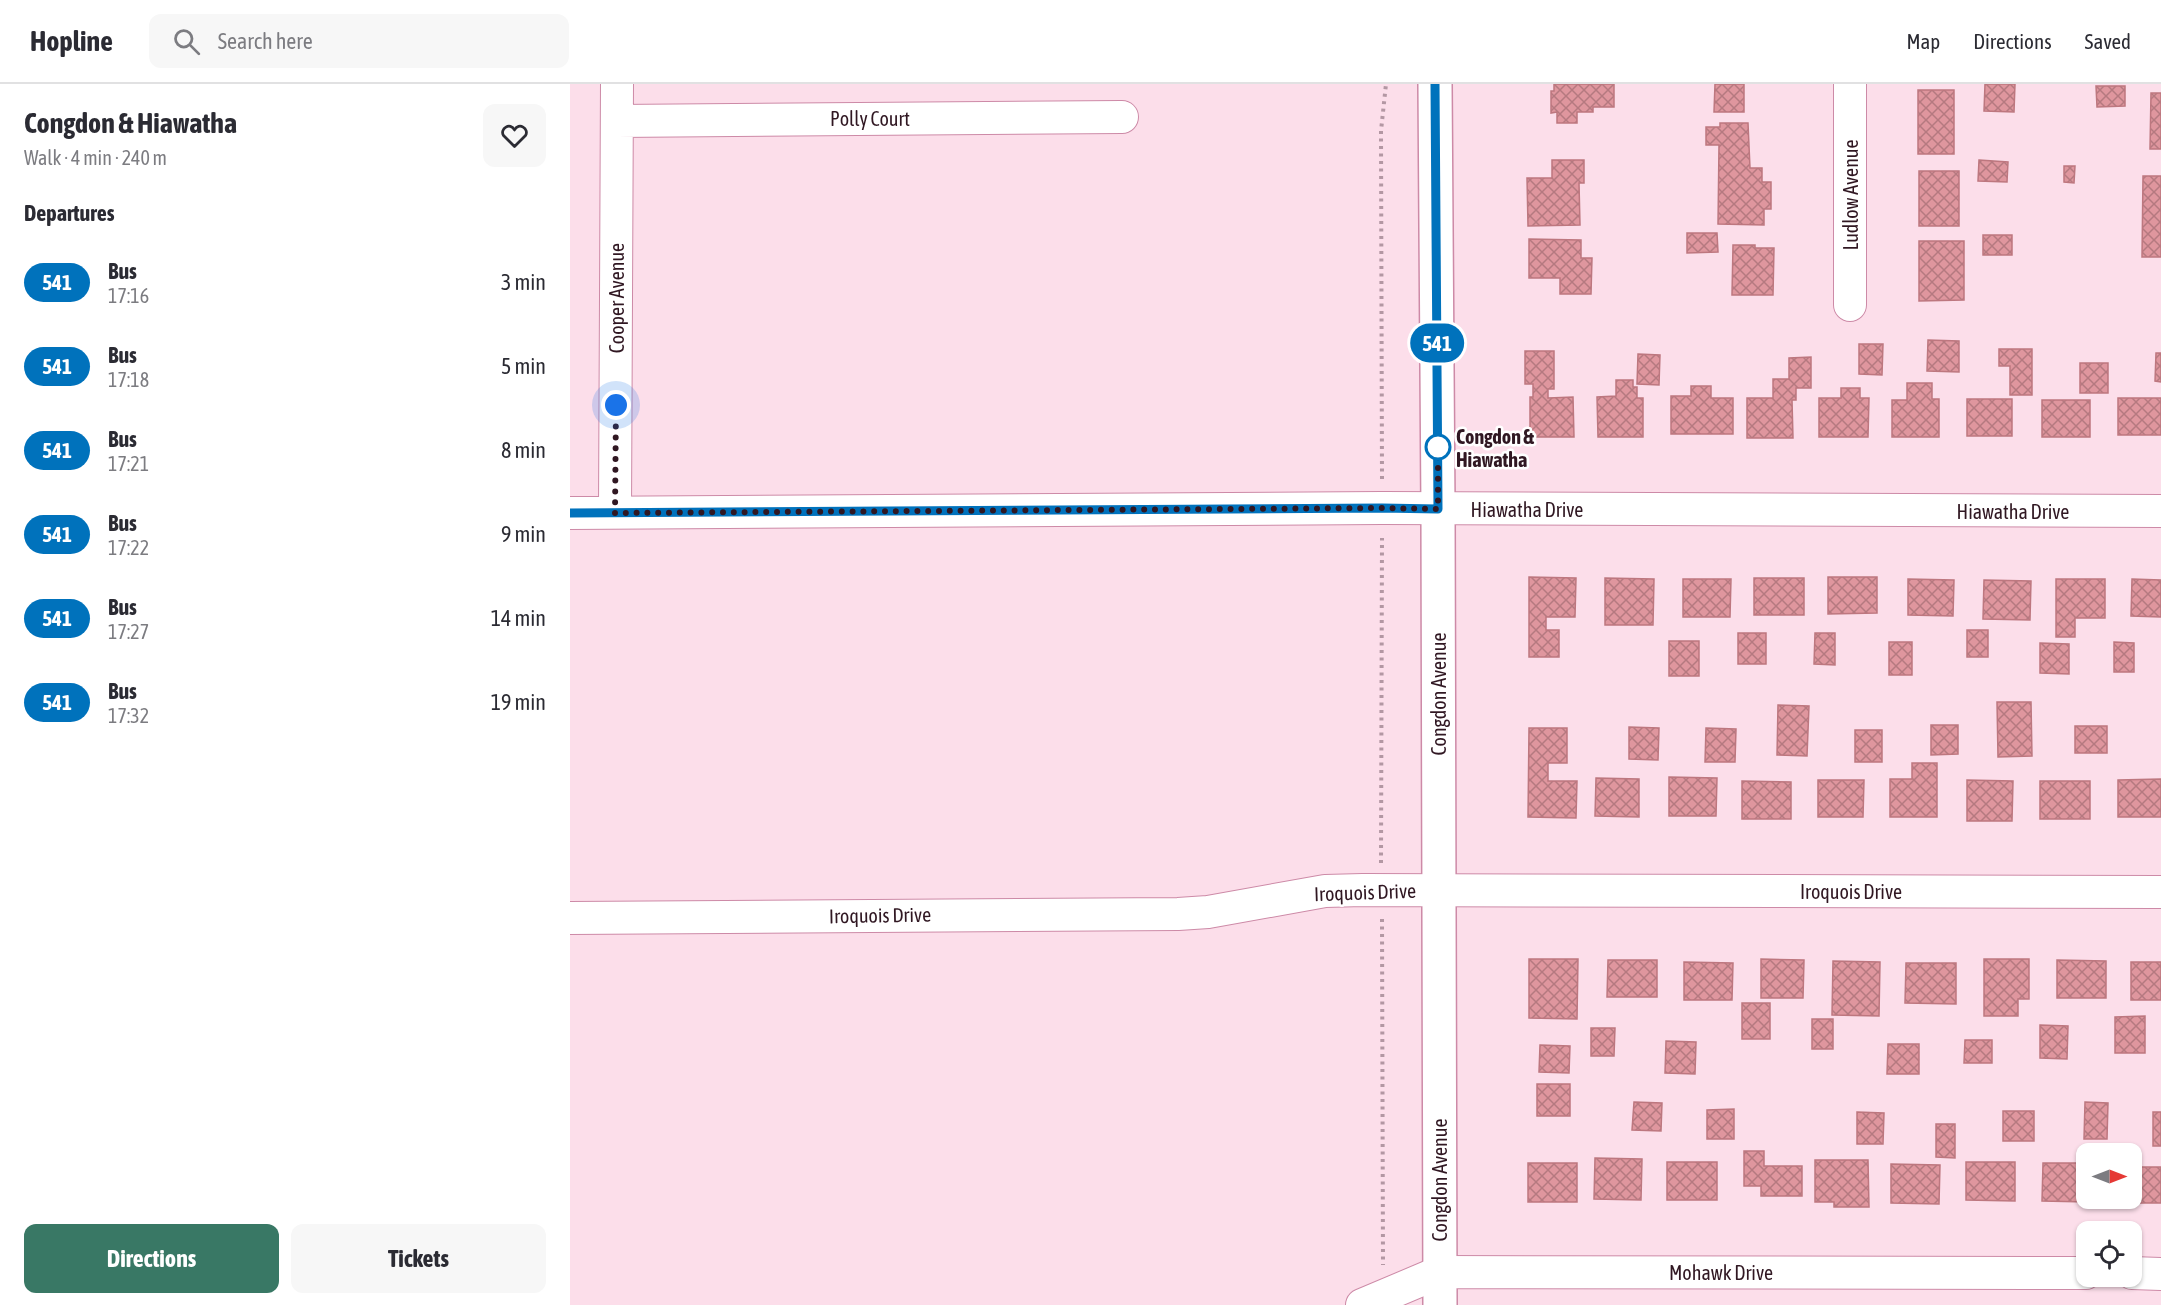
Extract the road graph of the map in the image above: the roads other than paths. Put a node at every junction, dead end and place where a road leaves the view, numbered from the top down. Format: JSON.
{"nodes":[{"id":1,"x":617,"y":84,"type":"edge"},
{"id":2,"x":1435,"y":84,"type":"edge"},
{"id":3,"x":1850,"y":84,"type":"edge"},
{"id":4,"x":1122,"y":117,"type":"dead end"},
{"id":5,"x":617,"y":120,"type":"junction"},
{"id":6,"x":1850,"y":305,"type":"dead end"},
{"id":7,"x":1438,"y":509,"type":"junction"},
{"id":8,"x":2161,"y":511,"type":"edge"},
{"id":9,"x":570,"y":513,"type":"edge"},
{"id":10,"x":615,"y":513,"type":"junction"},
{"id":11,"x":1438,"y":890,"type":"junction"},
{"id":12,"x":2161,"y":892,"type":"edge"},
{"id":13,"x":570,"y":918,"type":"edge"},
{"id":14,"x":1440,"y":1272,"type":"junction"},
{"id":15,"x":2076,"y":1273,"type":"edge"},
{"id":16,"x":2142,"y":1274,"type":"edge"},
{"id":17,"x":2161,"y":1274,"type":"edge"},
{"id":18,"x":1362,"y":1305,"type":"edge"},
{"id":19,"x":1440,"y":1305,"type":"edge"}],
"edges":[{"from":1,"to":5,"type":"street","name":"Cooper Avenue"},
{"from":2,"to":7,"type":"street","name":"Congdon Avenue"},
{"from":3,"to":6,"type":"street","name":"Ludlow Avenue"},
{"from":4,"to":5,"type":"street","name":"Polly Court"},
{"from":5,"to":10,"type":"street","name":"Cooper Avenue"},
{"from":7,"to":8,"type":"street","name":"Hiawatha Drive"},
{"from":7,"to":10,"type":"street","name":"Hiawatha Drive"},
{"from":7,"to":11,"type":"street","name":"Congdon Avenue"},
{"from":9,"to":10,"type":"street","name":"Hiawatha Drive"},
{"from":11,"to":12,"type":"street","name":"Iroquois Drive"},
{"from":11,"to":13,"type":"street","name":"Iroquois Drive"},
{"from":11,"to":14,"type":"street","name":"Congdon Avenue"},
{"from":14,"to":15,"type":"street","name":"Mohawk Drive"},
{"from":14,"to":18,"type":"street","name":"Mohawk Drive"},
{"from":14,"to":19,"type":"street","name":"Congdon Avenue"},
{"from":16,"to":17,"type":"street"}]}
